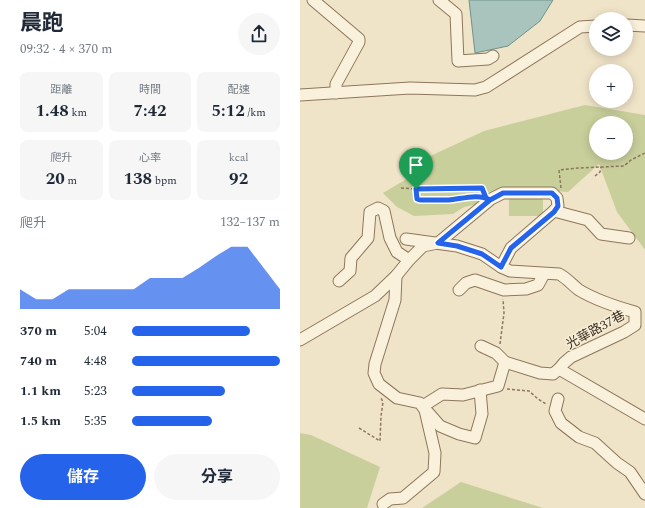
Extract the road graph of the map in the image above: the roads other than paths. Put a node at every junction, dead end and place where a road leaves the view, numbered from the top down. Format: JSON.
{"nodes":[{"id":1,"x":313,"y":0,"type":"edge"},
{"id":2,"x":439,"y":0,"type":"edge"},
{"id":3,"x":633,"y":25,"type":"edge"},
{"id":4,"x":589,"y":26,"type":"edge"},
{"id":5,"x":645,"y":26,"type":"edge"},
{"id":6,"x":494,"y":56,"type":"dead end"},
{"id":7,"x":336,"y":93,"type":"junction"},
{"id":8,"x":300,"y":95,"type":"edge"},
{"id":9,"x":554,"y":212,"type":"junction"},
{"id":10,"x":629,"y":238,"type":"dead end"},
{"id":11,"x":406,"y":239,"type":"dead end"},
{"id":12,"x":438,"y":243,"type":"junction"},
{"id":13,"x":409,"y":260,"type":"junction"},
{"id":14,"x":501,"y":267,"type":"junction"},
{"id":15,"x":544,"y":274,"type":"junction"},
{"id":16,"x":396,"y":276,"type":"junction"},
{"id":17,"x":339,"y":281,"type":"dead end"},
{"id":18,"x":459,"y":290,"type":"dead end"},
{"id":19,"x":300,"y":340,"type":"edge"},
{"id":20,"x":481,"y":346,"type":"dead end"},
{"id":21,"x":505,"y":362,"type":"junction"},
{"id":22,"x":559,"y":370,"type":"junction"},
{"id":23,"x":480,"y":390,"type":"junction"},
{"id":24,"x":558,"y":399,"type":"dead end"},
{"id":25,"x":424,"y":408,"type":"junction"},
{"id":26,"x":645,"y":419,"type":"edge"},
{"id":27,"x":645,"y":494,"type":"edge"},
{"id":28,"x":383,"y":504,"type":"dead end"}],
"edges":[{"from":1,"to":7,"type":"street"},
{"from":2,"to":6,"type":"street"},
{"from":3,"to":5,"type":"street"},
{"from":4,"to":7,"type":"street"},
{"from":7,"to":8,"type":"street"},
{"from":9,"to":10,"type":"street"},
{"from":9,"to":12,"type":"street"},
{"from":9,"to":14,"type":"street"},
{"from":11,"to":12,"type":"street","name":"光華路37巷"},
{"from":12,"to":13,"type":"street"},
{"from":12,"to":14,"type":"street","name":"光華路37巷"},
{"from":13,"to":16,"type":"street"},
{"from":13,"to":17,"type":"street"},
{"from":14,"to":15,"type":"street","name":"光華路37巷"},
{"from":15,"to":18,"type":"street"},
{"from":15,"to":22,"type":"street","name":"光華路37巷"},
{"from":16,"to":19,"type":"street"},
{"from":16,"to":25,"type":"street"},
{"from":20,"to":21,"type":"street"},
{"from":21,"to":22,"type":"street"},
{"from":21,"to":23,"type":"street"},
{"from":22,"to":26,"type":"street"},
{"from":23,"to":25,"type":"street"},
{"from":23,"to":25,"type":"street"},
{"from":24,"to":27,"type":"street"},
{"from":25,"to":28,"type":"street"}]}
